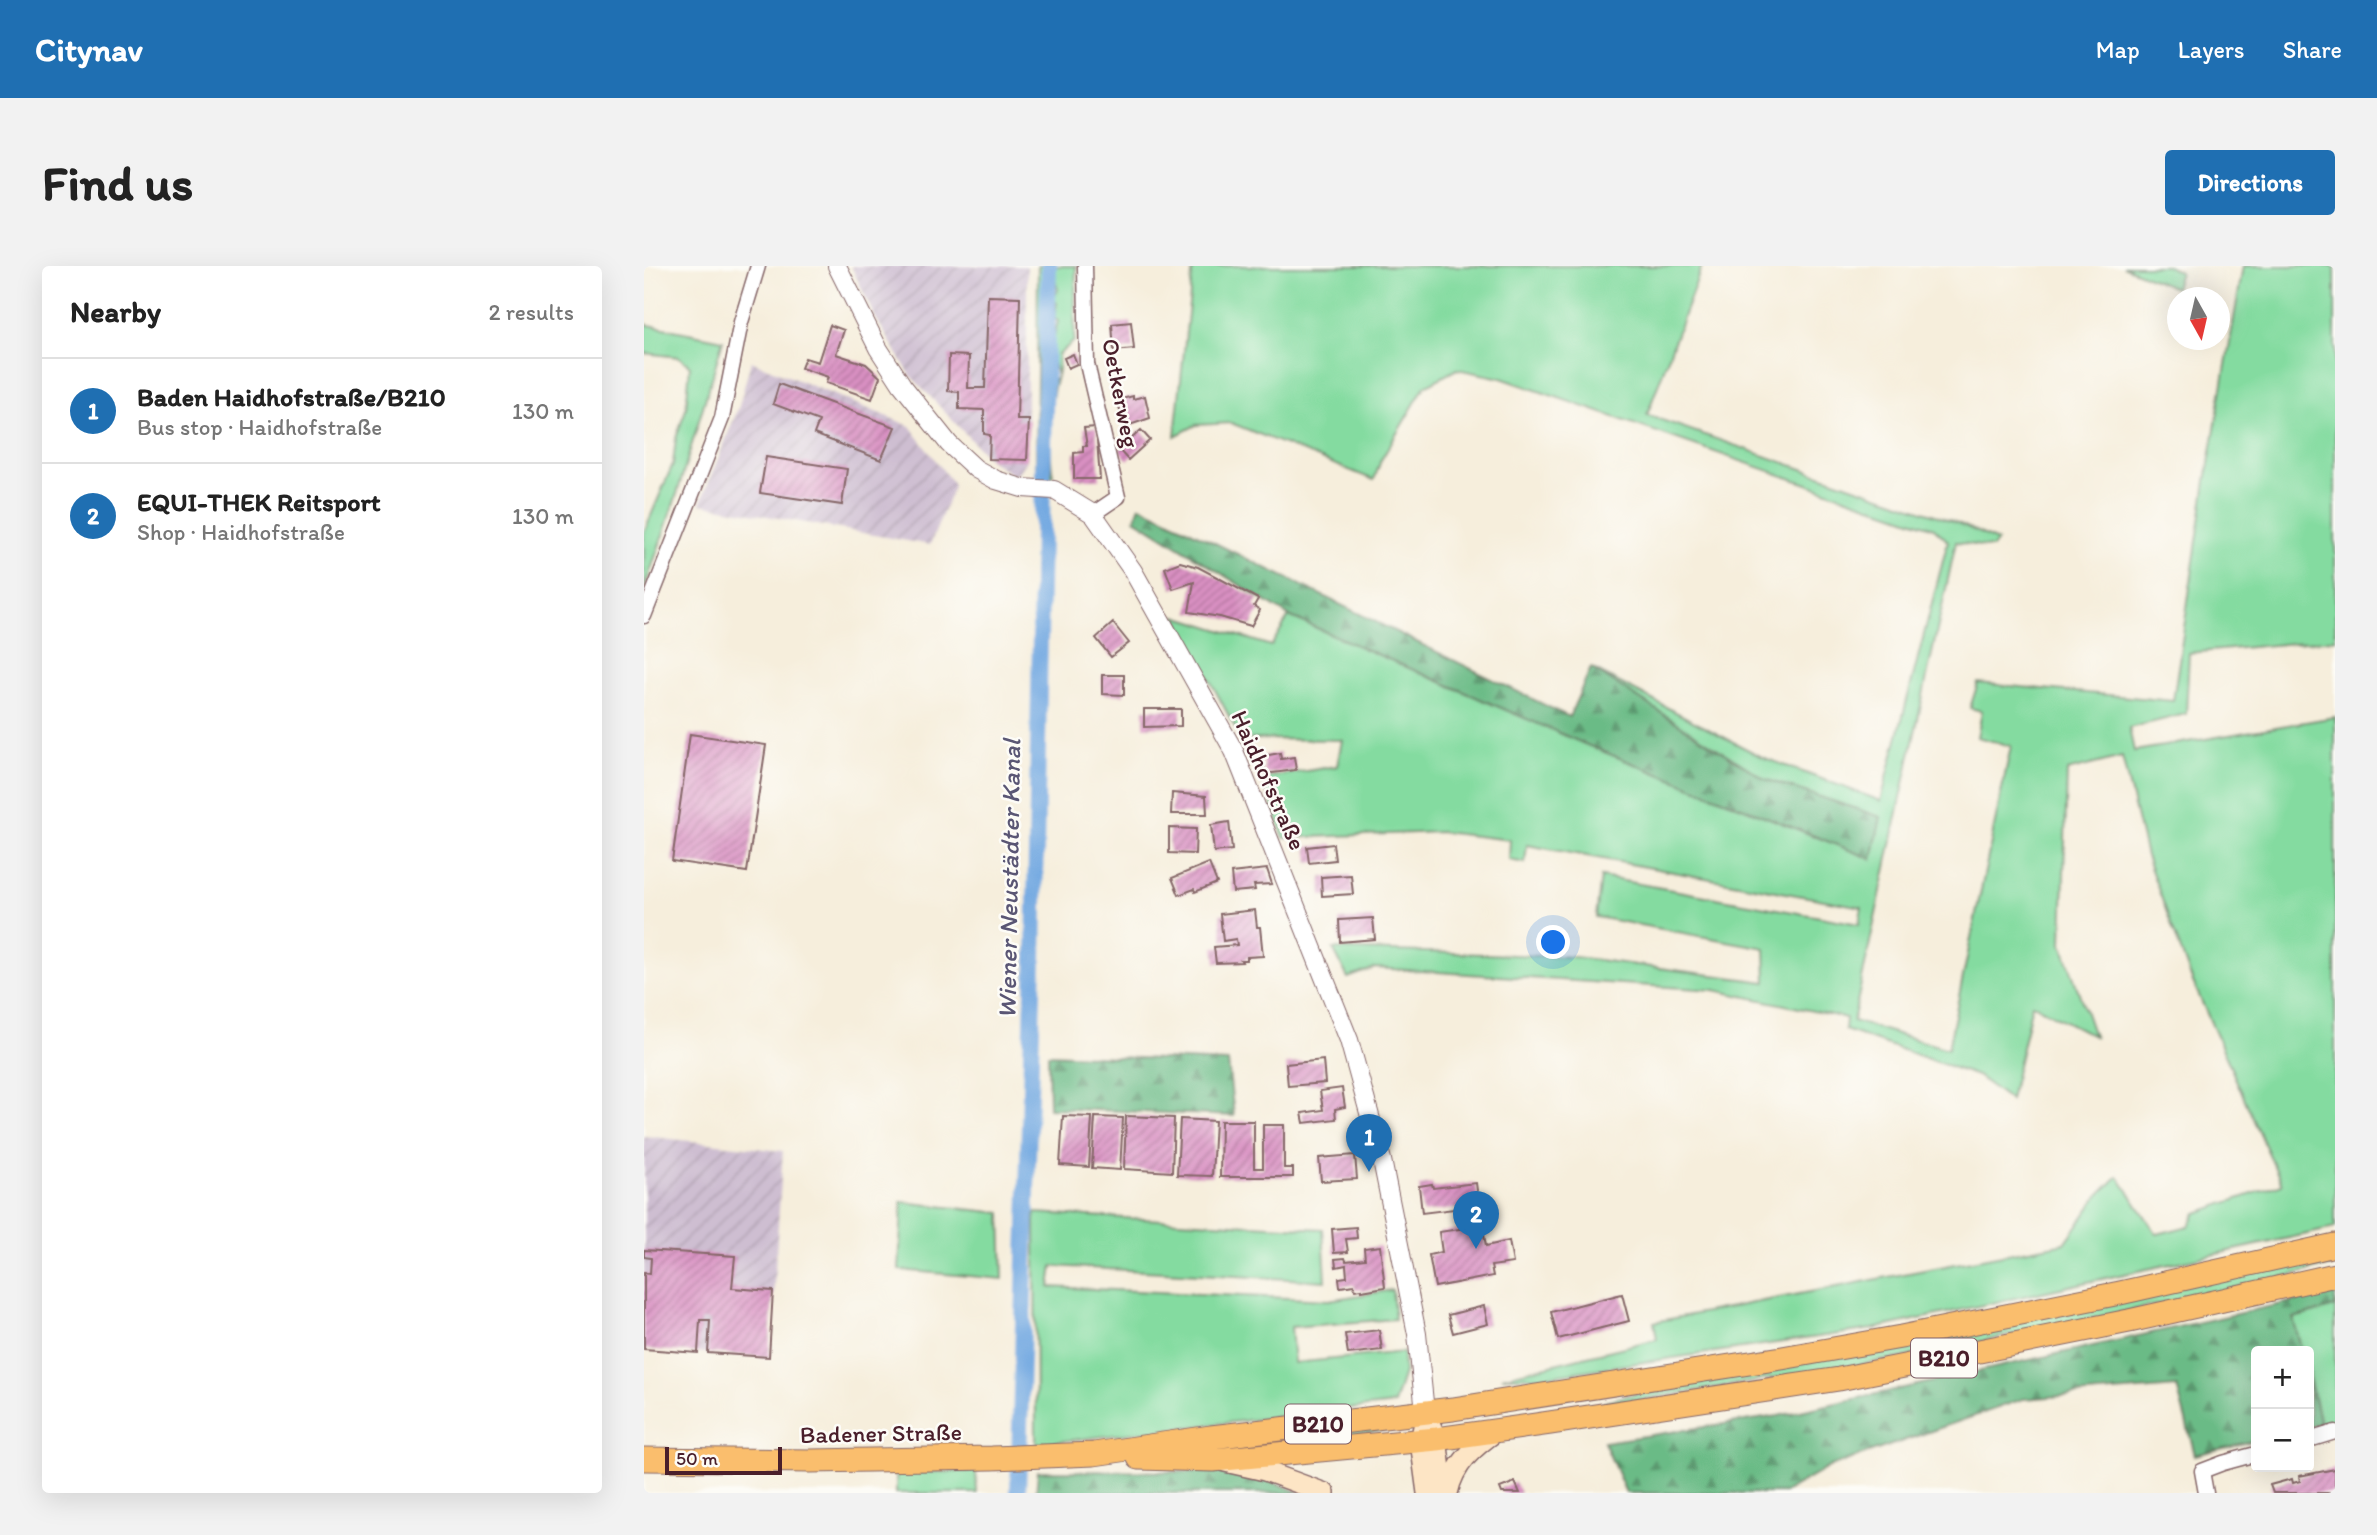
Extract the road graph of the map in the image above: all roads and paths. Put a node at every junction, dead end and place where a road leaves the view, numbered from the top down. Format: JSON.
{"nodes":[{"id":1,"x":758,"y":266,"type":"edge"},
{"id":2,"x":837,"y":266,"type":"edge"},
{"id":3,"x":1085,"y":266,"type":"edge"},
{"id":4,"x":1093,"y":514,"type":"junction"},
{"id":5,"x":644,"y":616,"type":"edge"},
{"id":6,"x":2335,"y":1245,"type":"edge"},
{"id":7,"x":2335,"y":1275,"type":"edge"},
{"id":8,"x":1425,"y":1412,"type":"junction"},
{"id":9,"x":1497,"y":1431,"type":"junction"},
{"id":10,"x":2335,"y":1432,"type":"edge"},
{"id":11,"x":2314,"y":1438,"type":"edge"},
{"id":12,"x":1429,"y":1440,"type":"junction"},
{"id":13,"x":1094,"y":1454,"type":"junction"},
{"id":14,"x":2251,"y":1455,"type":"edge"},
{"id":15,"x":644,"y":1459,"type":"edge"},
{"id":16,"x":1213,"y":1460,"type":"junction"},
{"id":17,"x":1325,"y":1493,"type":"edge"},
{"id":18,"x":1427,"y":1493,"type":"edge"},
{"id":19,"x":1446,"y":1493,"type":"edge"},
{"id":20,"x":2206,"y":1493,"type":"edge"}],
"edges":[{"from":1,"to":5,"type":"street"},
{"from":2,"to":4,"type":"street","name":"Haidhofstraße"},
{"from":3,"to":4,"type":"street","name":"Oetkerweg"},
{"from":4,"to":8,"type":"street","name":"Haidhofstraße"},
{"from":6,"to":8,"type":"main road","number":"B210"},
{"from":7,"to":9,"type":"main road","number":"B210"},
{"from":8,"to":12,"type":"main road","name":"Haidhofstraße"},
{"from":8,"to":13,"type":"main road","number":"B210"},
{"from":9,"to":12,"type":"main road","number":"B210"},
{"from":9,"to":19,"type":"main road","name":"Haidhofstraße"},
{"from":10,"to":11,"type":"street"},
{"from":12,"to":16,"type":"main road","number":"B210"},
{"from":12,"to":18,"type":"main road","name":"Haidhofstraße"},
{"from":12,"to":19,"type":"main road","name":"Haidhofstraße"},
{"from":13,"to":15,"type":"main road","name":"Badener Straße","number":"B210"},
{"from":13,"to":16,"type":"main road","number":"B210"},
{"from":14,"to":20,"type":"street"},
{"from":16,"to":17,"type":"main road"}]}
